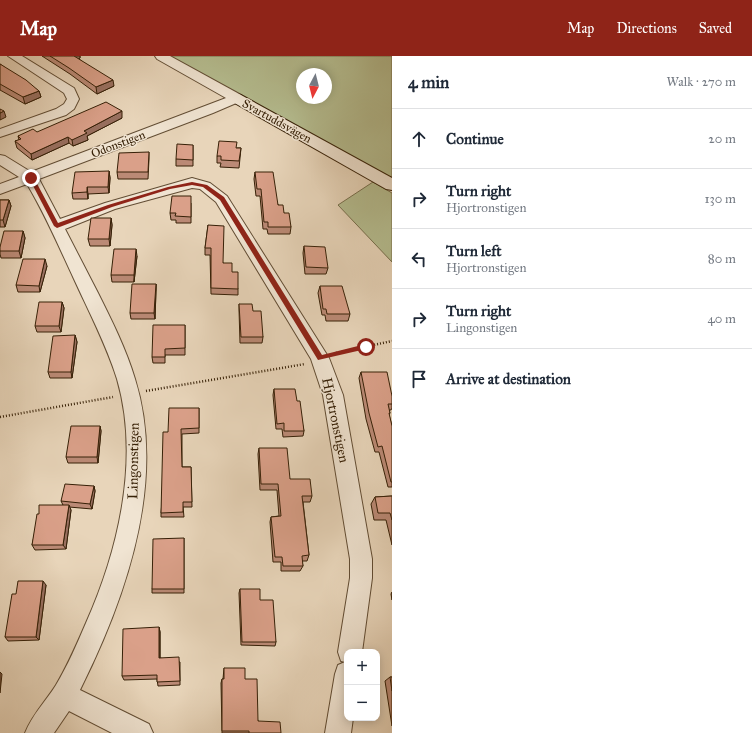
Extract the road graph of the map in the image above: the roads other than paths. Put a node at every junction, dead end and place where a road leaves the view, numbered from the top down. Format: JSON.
{"nodes":[{"id":1,"x":14,"y":56,"type":"edge"},
{"id":2,"x":161,"y":56,"type":"edge"},
{"id":3,"x":236,"y":98,"type":"junction"},
{"id":4,"x":0,"y":133,"type":"edge"},
{"id":5,"x":0,"y":159,"type":"edge"},
{"id":6,"x":31,"y":178,"type":"junction"},
{"id":7,"x":392,"y":185,"type":"edge"},
{"id":8,"x":0,"y":189,"type":"edge"},
{"id":9,"x":57,"y":226,"type":"junction"},
{"id":10,"x":350,"y":649,"type":"edge"},
{"id":11,"x":345,"y":685,"type":"edge"},
{"id":12,"x":64,"y":695,"type":"junction"},
{"id":13,"x":38,"y":733,"type":"edge"},
{"id":14,"x":140,"y":733,"type":"edge"},
{"id":15,"x":338,"y":733,"type":"edge"}],
"edges":[{"from":1,"to":4,"type":"street"},
{"from":2,"to":3,"type":"street","name":"Svartuddsvägen"},
{"from":3,"to":6,"type":"street","name":"Odonstigen"},
{"from":3,"to":7,"type":"street","name":"Svartuddsvägen"},
{"from":5,"to":6,"type":"street"},
{"from":6,"to":8,"type":"street","name":"Odonstigen"},
{"from":6,"to":9,"type":"street","name":"Lingonstigen"},
{"from":9,"to":10,"type":"street","name":"Hjortronstigen"},
{"from":9,"to":12,"type":"street","name":"Lingonstigen"},
{"from":11,"to":15,"type":"street"},
{"from":12,"to":13,"type":"street","name":"Lingonstigen"},
{"from":12,"to":14,"type":"street"}]}
